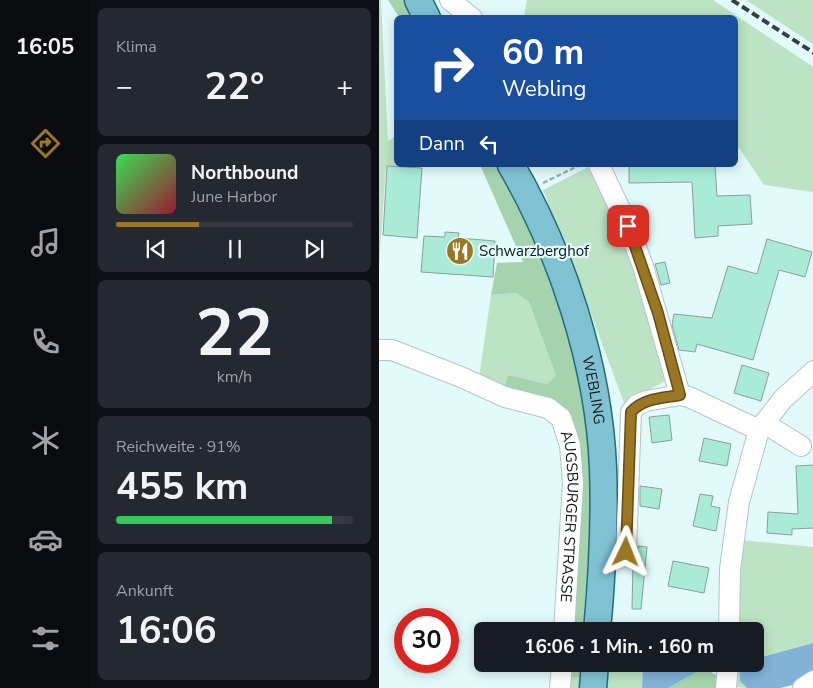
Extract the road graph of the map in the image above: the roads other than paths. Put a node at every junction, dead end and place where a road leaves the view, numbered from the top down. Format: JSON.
{"nodes":[{"id":1,"x":418,"y":0,"type":"edge"},
{"id":2,"x":450,"y":0,"type":"edge"},
{"id":3,"x":426,"y":15,"type":"edge"},
{"id":4,"x":468,"y":15,"type":"edge"},
{"id":5,"x":512,"y":167,"type":"edge"},
{"id":6,"x":600,"y":167,"type":"edge"},
{"id":7,"x":379,"y":350,"type":"edge"},
{"id":8,"x":813,"y":371,"type":"edge"},
{"id":9,"x":680,"y":395,"type":"junction"},
{"id":10,"x":761,"y":427,"type":"junction"},
{"id":11,"x":801,"y":446,"type":"dead end"},
{"id":12,"x":626,"y":552,"type":"dead end"},
{"id":13,"x":565,"y":622,"type":"edge"},
{"id":14,"x":598,"y":622,"type":"edge"},
{"id":15,"x":729,"y":622,"type":"edge"},
{"id":16,"x":562,"y":672,"type":"edge"},
{"id":17,"x":594,"y":672,"type":"edge"},
{"id":18,"x":728,"y":672,"type":"edge"},
{"id":19,"x":813,"y":681,"type":"edge"},
{"id":20,"x":561,"y":688,"type":"edge"},
{"id":21,"x":593,"y":688,"type":"edge"},
{"id":22,"x":727,"y":688,"type":"edge"},
{"id":23,"x":803,"y":688,"type":"edge"}],
"edges":[{"from":1,"to":3,"type":"main road"},
{"from":2,"to":4,"type":"street"},
{"from":5,"to":14,"type":"main road","name":"WEBLING"},
{"from":6,"to":9,"type":"street"},
{"from":7,"to":13,"type":"street","name":"AUGSBURGER STRASSE"},
{"from":8,"to":10,"type":"street"},
{"from":9,"to":10,"type":"street"},
{"from":9,"to":12,"type":"street"},
{"from":10,"to":11,"type":"street"},
{"from":10,"to":15,"type":"street"},
{"from":16,"to":20,"type":"street"},
{"from":17,"to":21,"type":"main road"},
{"from":18,"to":22,"type":"street"},
{"from":19,"to":23,"type":"street"}]}
